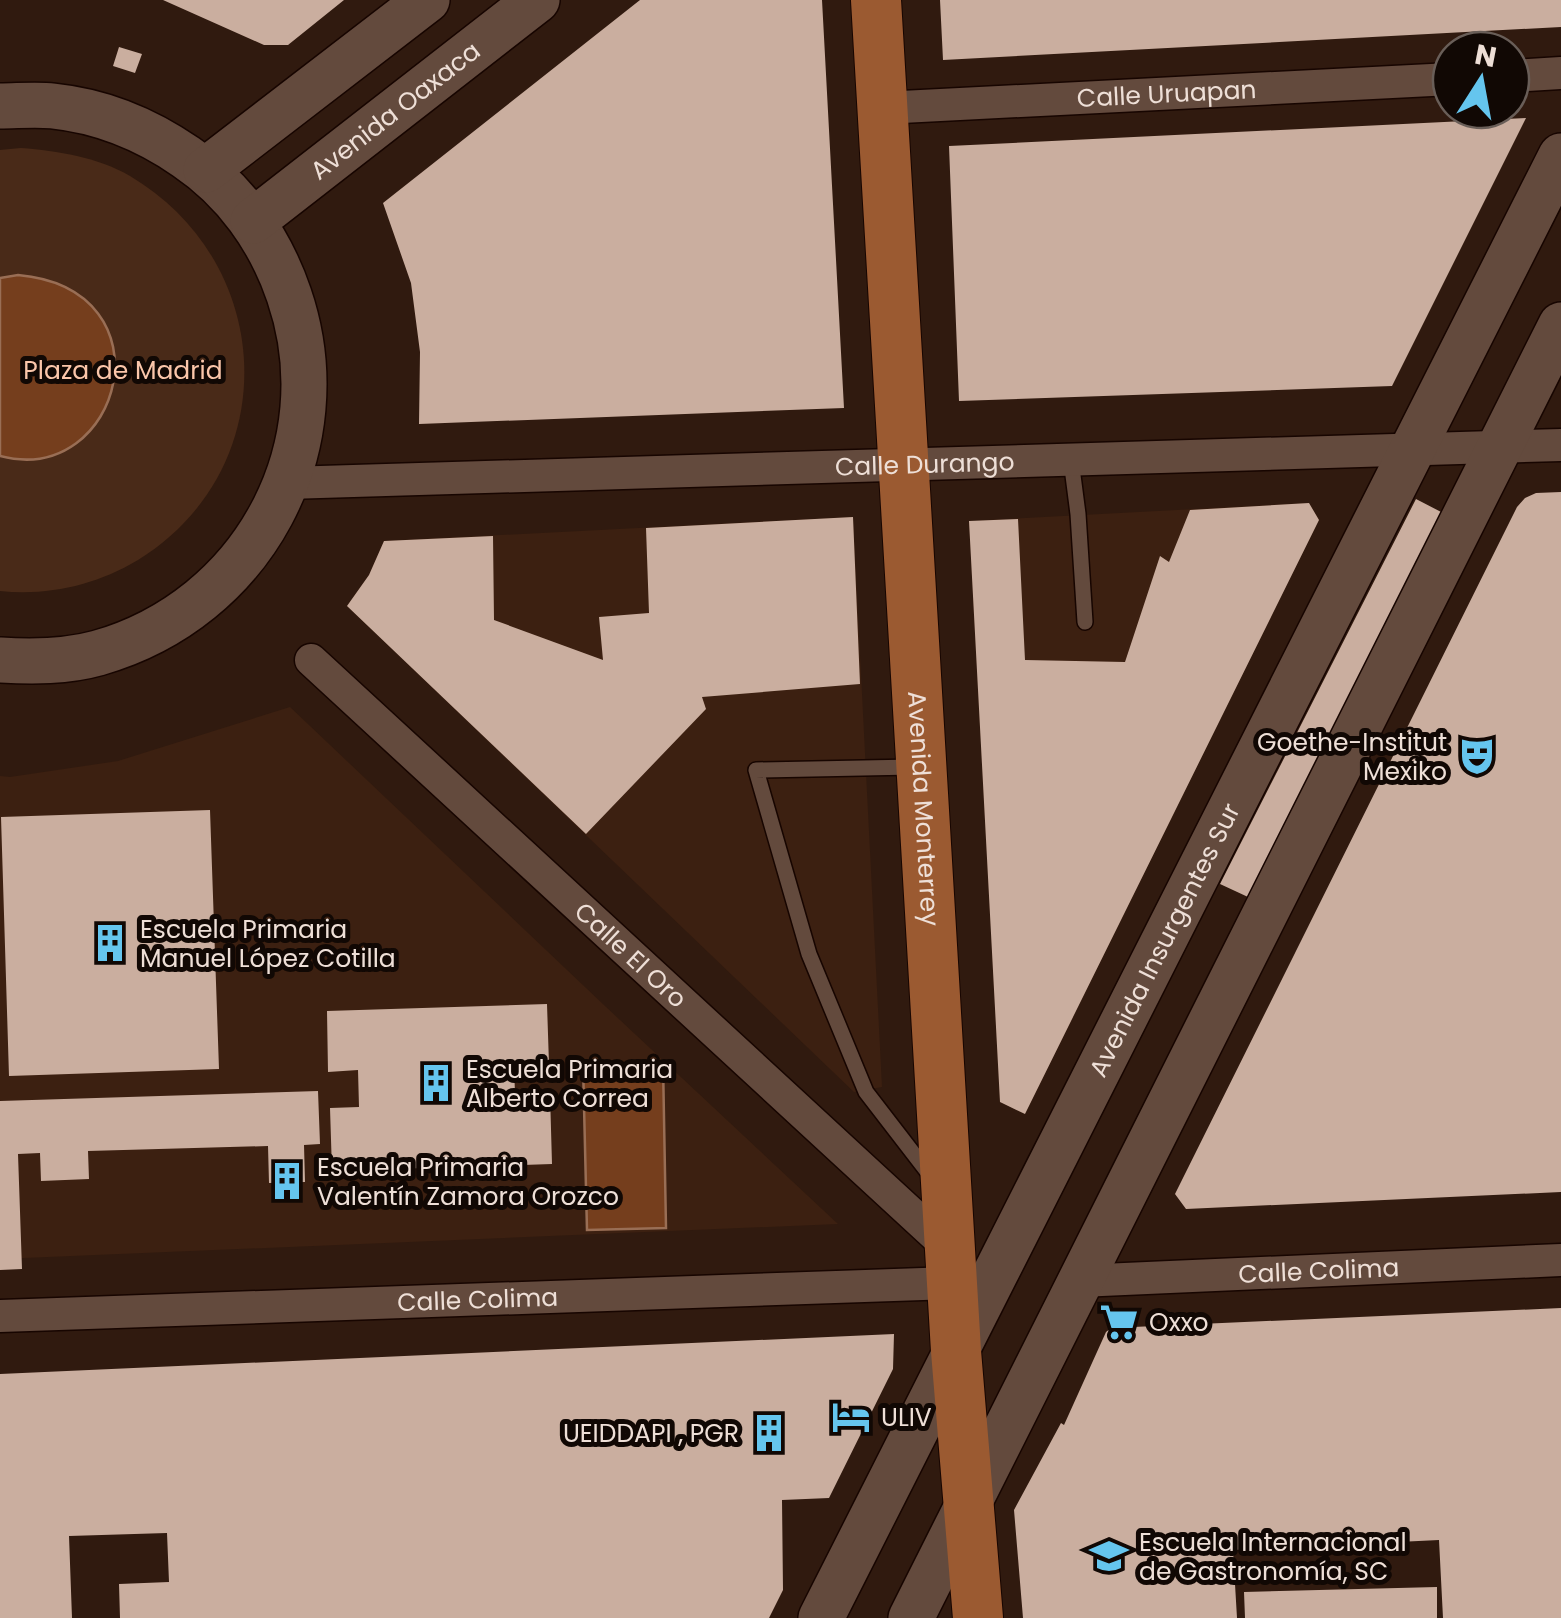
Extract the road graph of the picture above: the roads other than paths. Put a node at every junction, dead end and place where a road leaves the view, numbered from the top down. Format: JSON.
{"nodes":[{"id":1,"x":427,"y":0,"type":"edge"},
{"id":2,"x":537,"y":0,"type":"edge"},
{"id":3,"x":876,"y":0,"type":"edge"},
{"id":4,"x":1561,"y":73,"type":"edge"},
{"id":5,"x":1531,"y":75,"type":"edge"},
{"id":6,"x":1431,"y":80,"type":"edge"},
{"id":7,"x":0,"y":106,"type":"edge"},
{"id":8,"x":882,"y":108,"type":"junction"},
{"id":9,"x":1561,"y":156,"type":"edge"},
{"id":10,"x":206,"y":170,"type":"junction"},
{"id":11,"x":253,"y":222,"type":"junction"},
{"id":12,"x":1561,"y":325,"type":"edge"},
{"id":13,"x":1561,"y":446,"type":"edge"},
{"id":14,"x":1500,"y":448,"type":"junction"},
{"id":15,"x":1413,"y":450,"type":"junction"},
{"id":16,"x":1071,"y":460,"type":"junction"},
{"id":17,"x":904,"y":464,"type":"junction"},
{"id":18,"x":288,"y":483,"type":"junction"},
{"id":19,"x":1085,"y":622,"type":"dead end"},
{"id":20,"x":0,"y":660,"type":"edge"},
{"id":21,"x":310,"y":660,"type":"dead end"},
{"id":22,"x":922,"y":767,"type":"junction"},
{"id":23,"x":947,"y":1197,"type":"junction"},
{"id":24,"x":1561,"y":1260,"type":"edge"},
{"id":25,"x":951,"y":1266,"type":"junction"},
{"id":26,"x":1079,"y":1281,"type":"junction"},
{"id":27,"x":0,"y":1316,"type":"edge"},
{"id":28,"x":956,"y":1351,"type":"junction"},
{"id":29,"x":968,"y":1502,"type":"junction"},
{"id":30,"x":821,"y":1618,"type":"edge"},
{"id":31,"x":911,"y":1618,"type":"edge"},
{"id":32,"x":978,"y":1618,"type":"edge"}],
"edges":[{"from":1,"to":10,"type":"main road"},
{"from":2,"to":11,"type":"main road","name":"Avenida Oaxaca"},
{"from":3,"to":8,"type":"main road","name":"Avenida Monterrey"},
{"from":4,"to":5,"type":"street"},
{"from":6,"to":8,"type":"street","name":"Calle Uruapan"},
{"from":7,"to":10,"type":"main road"},
{"from":8,"to":17,"type":"main road","name":"Avenida Monterrey"},
{"from":9,"to":15,"type":"main road","name":"Avenida Insurgentes Sur"},
{"from":10,"to":11,"type":"main road"},
{"from":11,"to":18,"type":"main road"},
{"from":12,"to":14,"type":"main road"},
{"from":13,"to":14,"type":"street","name":"Calle Durango"},
{"from":14,"to":15,"type":"street","name":"Calle Durango"},
{"from":14,"to":26,"type":"main road"},
{"from":15,"to":16,"type":"street","name":"Calle Durango"},
{"from":15,"to":28,"type":"main road","name":"Avenida Insurgentes Sur"},
{"from":16,"to":17,"type":"street","name":"Calle Durango"},
{"from":16,"to":19,"type":"lane"},
{"from":17,"to":18,"type":"street","name":"Calle Durango"},
{"from":17,"to":22,"type":"main road","name":"Avenida Monterrey"},
{"from":18,"to":20,"type":"main road"},
{"from":21,"to":25,"type":"street","name":"Calle El Oro"},
{"from":22,"to":23,"type":"main road","name":"Avenida Monterrey"},
{"from":22,"to":23,"type":"lane"},
{"from":23,"to":25,"type":"main road","name":"Avenida Monterrey"},
{"from":24,"to":26,"type":"street","name":"Calle Colima"},
{"from":25,"to":27,"type":"street","name":"Calle Colima"},
{"from":25,"to":28,"type":"main road","name":"Avenida Monterrey"},
{"from":26,"to":29,"type":"main road"},
{"from":28,"to":29,"type":"main road","name":"Avenida Monterrey"},
{"from":28,"to":30,"type":"main road","name":"Avenida Insurgentes Sur"},
{"from":29,"to":31,"type":"main road"},
{"from":29,"to":32,"type":"main road","name":"Avenida Monterrey"}]}
